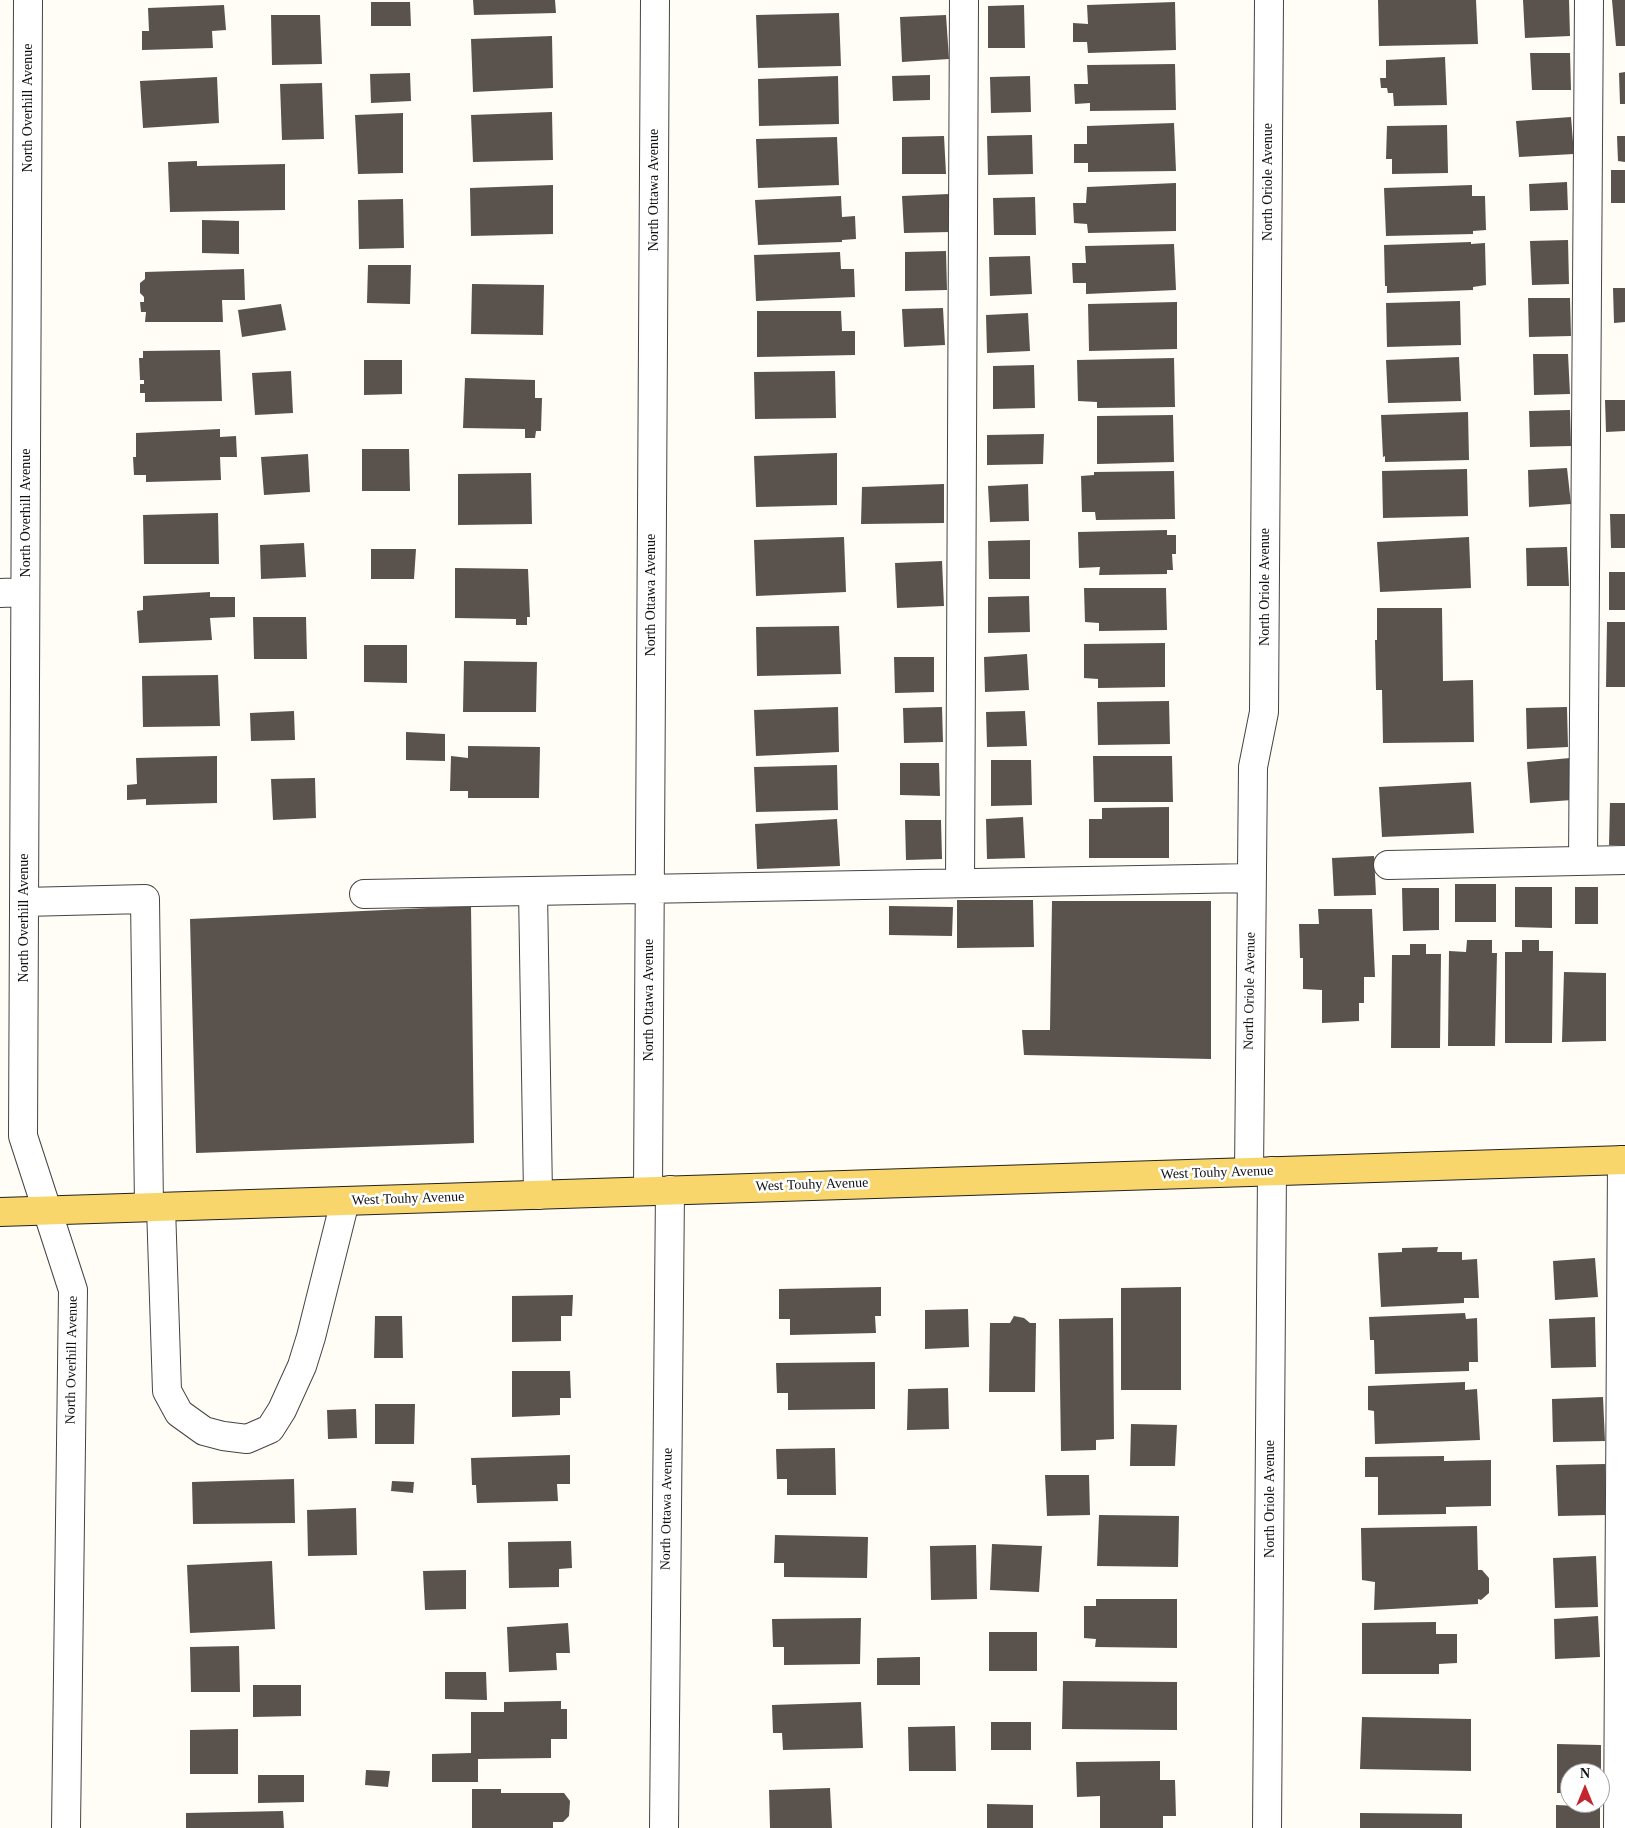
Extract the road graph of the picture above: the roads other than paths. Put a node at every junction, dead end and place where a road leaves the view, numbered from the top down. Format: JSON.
{"nodes":[{"id":1,"x":28,"y":0,"type":"edge"},
{"id":2,"x":655,"y":0,"type":"edge"},
{"id":3,"x":964,"y":0,"type":"edge"},
{"id":4,"x":1270,"y":0,"type":"edge"},
{"id":5,"x":1589,"y":0,"type":"edge"},
{"id":6,"x":13,"y":593,"type":"edge"},
{"id":7,"x":1625,"y":860,"type":"edge"},
{"id":8,"x":1583,"y":861,"type":"junction"},
{"id":9,"x":1388,"y":865,"type":"dead end"},
{"id":10,"x":1252,"y":878,"type":"junction"},
{"id":11,"x":960,"y":883,"type":"junction"},
{"id":12,"x":650,"y":888,"type":"junction"},
{"id":13,"x":533,"y":891,"type":"junction"},
{"id":14,"x":364,"y":894,"type":"dead end"},
{"id":15,"x":16,"y":909,"type":"edge"},
{"id":16,"x":1623,"y":1160,"type":"edge"},
{"id":17,"x":1260,"y":1172,"type":"junction"},
{"id":18,"x":659,"y":1191,"type":"junction"},
{"id":19,"x":538,"y":1195,"type":"junction"},
{"id":20,"x":345,"y":1200,"type":"junction"},
{"id":21,"x":155,"y":1207,"type":"junction"},
{"id":22,"x":47,"y":1210,"type":"junction"},
{"id":23,"x":0,"y":1212,"type":"edge"},
{"id":24,"x":66,"y":1828,"type":"edge"},
{"id":25,"x":664,"y":1828,"type":"edge"},
{"id":26,"x":1267,"y":1828,"type":"edge"},
{"id":27,"x":1618,"y":1828,"type":"edge"}],
"edges":[{"from":1,"to":6,"type":"street","name":"North Overhill Avenue"},
{"from":2,"to":12,"type":"street","name":"North Ottawa Avenue"},
{"from":3,"to":11,"type":"street"},
{"from":4,"to":10,"type":"street","name":"North Oriole Avenue"},
{"from":5,"to":8,"type":"street"},
{"from":6,"to":15,"type":"street","name":"North Overhill Avenue"},
{"from":7,"to":8,"type":"street"},
{"from":8,"to":9,"type":"street"},
{"from":10,"to":11,"type":"street"},
{"from":10,"to":17,"type":"street","name":"North Oriole Avenue"},
{"from":11,"to":12,"type":"street"},
{"from":12,"to":13,"type":"street"},
{"from":12,"to":18,"type":"street","name":"North Ottawa Avenue"},
{"from":13,"to":14,"type":"street"},
{"from":13,"to":19,"type":"street"},
{"from":15,"to":21,"type":"street"},
{"from":15,"to":22,"type":"street","name":"North Overhill Avenue"},
{"from":16,"to":17,"type":"main road","name":"West Touhy Avenue"},
{"from":16,"to":27,"type":"street"},
{"from":17,"to":18,"type":"main road","name":"West Touhy Avenue"},
{"from":17,"to":26,"type":"street","name":"North Oriole Avenue"},
{"from":18,"to":19,"type":"main road","name":"West Touhy Avenue"},
{"from":18,"to":25,"type":"street","name":"North Ottawa Avenue"},
{"from":19,"to":20,"type":"main road","name":"West Touhy Avenue"},
{"from":20,"to":21,"type":"main road","name":"West Touhy Avenue"},
{"from":20,"to":21,"type":"street"},
{"from":21,"to":22,"type":"main road","name":"West Touhy Avenue"},
{"from":22,"to":23,"type":"main road","name":"West Touhy Avenue"},
{"from":22,"to":24,"type":"street","name":"North Overhill Avenue"}]}
